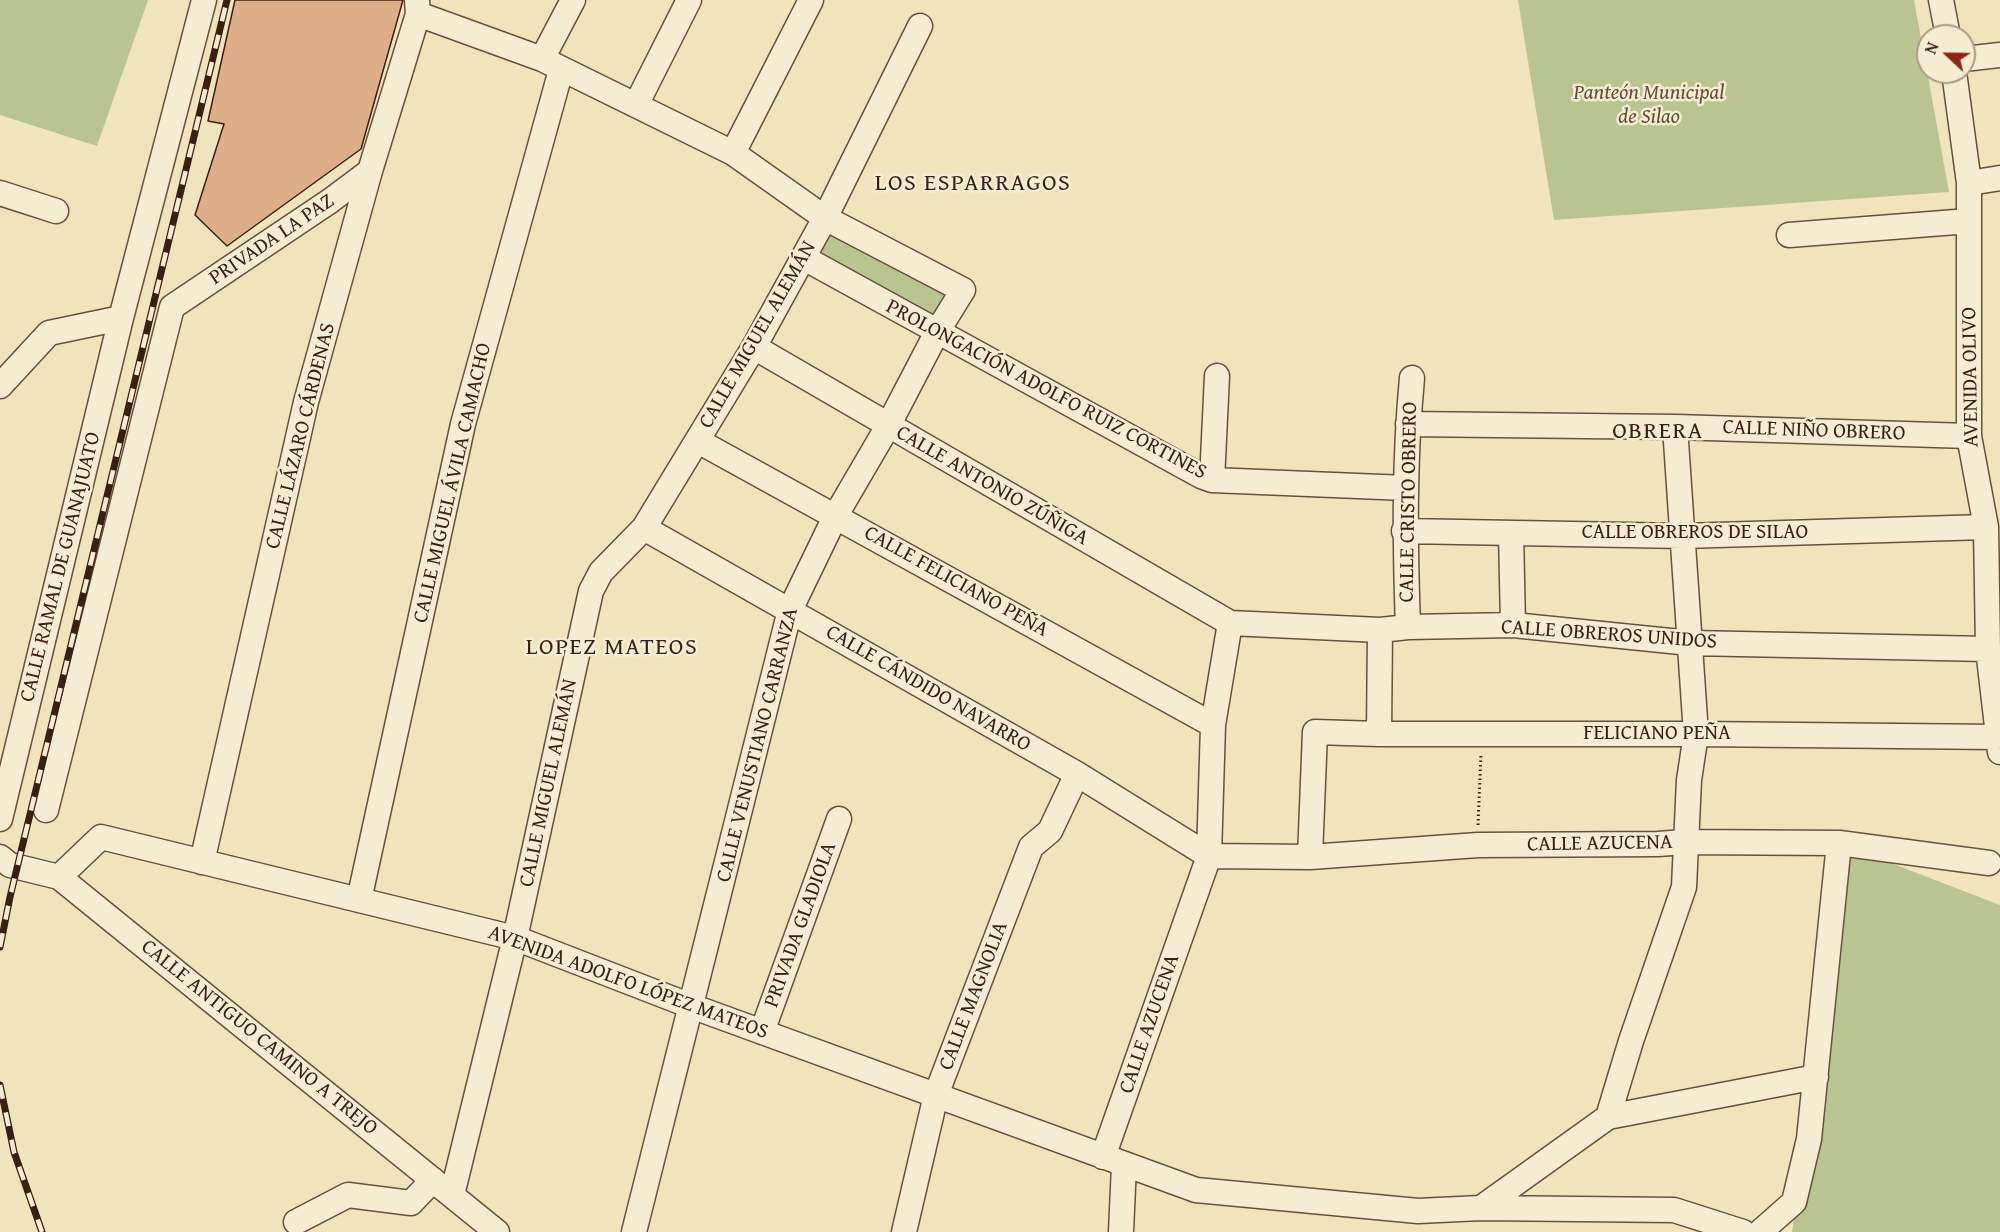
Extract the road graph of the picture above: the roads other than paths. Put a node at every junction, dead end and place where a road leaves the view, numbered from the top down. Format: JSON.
{"nodes":[{"id":1,"x":204,"y":0,"type":"edge"},
{"id":2,"x":573,"y":0,"type":"edge"},
{"id":3,"x":689,"y":0,"type":"edge"},
{"id":4,"x":811,"y":0,"type":"edge"},
{"id":5,"x":1941,"y":0,"type":"edge"},
{"id":6,"x":417,"y":7,"type":"edge"},
{"id":7,"x":1946,"y":24,"type":"edge"},
{"id":8,"x":920,"y":26,"type":"dead end"},
{"id":9,"x":2000,"y":55,"type":"edge"},
{"id":10,"x":1976,"y":58,"type":"edge"},
{"id":11,"x":552,"y":64,"type":"junction"},
{"id":12,"x":1956,"y":84,"type":"edge"},
{"id":13,"x":636,"y":105,"type":"junction"},
{"id":14,"x":733,"y":153,"type":"junction"},
{"id":15,"x":370,"y":171,"type":"junction"},
{"id":16,"x":2000,"y":178,"type":"edge"},
{"id":17,"x":1969,"y":183,"type":"junction"},
{"id":18,"x":0,"y":193,"type":"edge"},
{"id":19,"x":56,"y":211,"type":"dead end"},
{"id":20,"x":825,"y":218,"type":"junction"},
{"id":21,"x":1969,"y":221,"type":"junction"},
{"id":22,"x":1789,"y":235,"type":"dead end"},
{"id":23,"x":804,"y":258,"type":"junction"},
{"id":24,"x":121,"y":318,"type":"junction"},
{"id":25,"x":937,"y":332,"type":"junction"},
{"id":26,"x":754,"y":346,"type":"junction"},
{"id":27,"x":1217,"y":376,"type":"dead end"},
{"id":28,"x":1412,"y":378,"type":"dead end"},
{"id":29,"x":0,"y":386,"type":"edge"},
{"id":30,"x":1408,"y":424,"type":"junction"},
{"id":31,"x":888,"y":426,"type":"junction"},
{"id":32,"x":1675,"y":427,"type":"junction"},
{"id":33,"x":1969,"y":436,"type":"junction"},
{"id":34,"x":698,"y":441,"type":"junction"},
{"id":35,"x":1212,"y":480,"type":"junction"},
{"id":36,"x":1406,"y":488,"type":"junction"},
{"id":37,"x":836,"y":515,"type":"junction"},
{"id":38,"x":1986,"y":527,"type":"junction"},
{"id":39,"x":644,"y":528,"type":"junction"},
{"id":40,"x":1404,"y":531,"type":"junction"},
{"id":41,"x":1511,"y":533,"type":"junction"},
{"id":42,"x":1683,"y":536,"type":"junction"},
{"id":43,"x":790,"y":610,"type":"junction"},
{"id":44,"x":1230,"y":623,"type":"junction"},
{"id":45,"x":1513,"y":625,"type":"junction"},
{"id":46,"x":1407,"y":627,"type":"junction"},
{"id":47,"x":1380,"y":630,"type":"junction"},
{"id":48,"x":1690,"y":643,"type":"junction"},
{"id":49,"x":1988,"y":649,"type":"junction"},
{"id":50,"x":1214,"y":725,"type":"junction"},
{"id":51,"x":1379,"y":734,"type":"junction"},
{"id":52,"x":1696,"y":734,"type":"junction"},
{"id":53,"x":1999,"y":745,"type":"edge"},
{"id":54,"x":1077,"y":774,"type":"junction"},
{"id":55,"x":46,"y":810,"type":"dead end"},
{"id":56,"x":0,"y":817,"type":"edge"},
{"id":57,"x":839,"y":819,"type":"dead end"},
{"id":58,"x":1685,"y":843,"type":"junction"},
{"id":59,"x":1839,"y":843,"type":"junction"},
{"id":60,"x":1209,"y":856,"type":"junction"},
{"id":61,"x":1310,"y":857,"type":"junction"},
{"id":62,"x":202,"y":862,"type":"junction"},
{"id":63,"x":3,"y":863,"type":"edge"},
{"id":64,"x":1989,"y":863,"type":"dead end"},
{"id":65,"x":59,"y":877,"type":"junction"},
{"id":66,"x":359,"y":900,"type":"junction"},
{"id":67,"x":515,"y":938,"type":"junction"},
{"id":68,"x":691,"y":1006,"type":"junction"},
{"id":69,"x":762,"y":1032,"type":"junction"},
{"id":70,"x":1816,"y":1077,"type":"junction"},
{"id":71,"x":936,"y":1095,"type":"junction"},
{"id":72,"x":1608,"y":1117,"type":"junction"},
{"id":73,"x":1114,"y":1161,"type":"junction"},
{"id":74,"x":433,"y":1180,"type":"junction"},
{"id":75,"x":452,"y":1195,"type":"junction"},
{"id":76,"x":1482,"y":1208,"type":"junction"},
{"id":77,"x":296,"y":1222,"type":"dead end"},
{"id":78,"x":498,"y":1232,"type":"edge"},
{"id":79,"x":634,"y":1232,"type":"edge"},
{"id":80,"x":904,"y":1232,"type":"edge"},
{"id":81,"x":1121,"y":1232,"type":"edge"},
{"id":82,"x":1743,"y":1232,"type":"edge"},
{"id":83,"x":1760,"y":1232,"type":"edge"}],
"edges":[{"from":1,"to":24,"type":"street","name":"CALLE RAMAL DE GUANAJUATO"},
{"from":2,"to":11,"type":"street","name":"CALLE MIGUEL ÁVILA CAMACHO"},
{"from":3,"to":13,"type":"street"},
{"from":4,"to":14,"type":"street"},
{"from":5,"to":7,"type":"street"},
{"from":6,"to":11,"type":"street"},
{"from":6,"to":15,"type":"street","name":"CALLE LÁZARO CÁRDENAS"},
{"from":8,"to":20,"type":"street","name":"CALLE MIGUEL ALEMÁN"},
{"from":9,"to":10,"type":"street"},
{"from":11,"to":13,"type":"street"},
{"from":11,"to":66,"type":"street","name":"CALLE MIGUEL ÁVILA CAMACHO"},
{"from":12,"to":17,"type":"street","name":"AVENIDA OLIVO"},
{"from":13,"to":14,"type":"street"},
{"from":14,"to":20,"type":"street"},
{"from":15,"to":55,"type":"street","name":"PRIVADA LA PAZ"},
{"from":15,"to":62,"type":"street","name":"CALLE LÁZARO CÁRDENAS"},
{"from":16,"to":17,"type":"street"},
{"from":17,"to":21,"type":"street","name":"AVENIDA OLIVO"},
{"from":18,"to":19,"type":"street"},
{"from":20,"to":23,"type":"street","name":"CALLE MIGUEL ALEMÁN"},
{"from":20,"to":25,"type":"street","name":"CALLE VENUSTIANO CARRANZA"},
{"from":21,"to":22,"type":"street"},
{"from":21,"to":33,"type":"street","name":"AVENIDA OLIVO"},
{"from":23,"to":25,"type":"street","name":"PROLONGACIÓN ADOLFO RUIZ CORTINES"},
{"from":23,"to":26,"type":"street","name":"CALLE MIGUEL ALEMÁN"},
{"from":24,"to":29,"type":"street"},
{"from":24,"to":56,"type":"street","name":"CALLE RAMAL DE GUANAJUATO"},
{"from":25,"to":31,"type":"street","name":"CALLE VENUSTIANO CARRANZA"},
{"from":25,"to":35,"type":"street","name":"PROLONGACIÓN ADOLFO RUIZ CORTINES"},
{"from":26,"to":31,"type":"street","name":"CALLE ANTONIO ZÚÑIGA"},
{"from":26,"to":34,"type":"street","name":"CALLE MIGUEL ALEMÁN"},
{"from":27,"to":35,"type":"street"},
{"from":28,"to":30,"type":"street","name":"CALLE CRISTO OBRERO"},
{"from":30,"to":32,"type":"street","name":"CALLE NIÑO OBRERO"},
{"from":30,"to":36,"type":"street","name":"CALLE CRISTO OBRERO"},
{"from":31,"to":37,"type":"street","name":"CALLE VENUSTIANO CARRANZA"},
{"from":31,"to":44,"type":"street","name":"CALLE ANTONIO ZÚÑIGA"},
{"from":32,"to":33,"type":"street","name":"CALLE NIÑO OBRERO"},
{"from":32,"to":42,"type":"street"},
{"from":33,"to":38,"type":"street","name":"AVENIDA OLIVO"},
{"from":34,"to":37,"type":"street","name":"CALLE FELICIANO PEÑA"},
{"from":34,"to":39,"type":"street","name":"CALLE MIGUEL ALEMÁN"},
{"from":35,"to":36,"type":"street","name":"PROLONGACIÓN ADOLFO RUIZ CORTINES"},
{"from":36,"to":40,"type":"street","name":"CALLE CRISTO OBRERO"},
{"from":37,"to":43,"type":"street","name":"CALLE VENUSTIANO CARRANZA"},
{"from":37,"to":50,"type":"street","name":"CALLE FELICIANO PEÑA"},
{"from":38,"to":42,"type":"street","name":"CALLE OBREROS DE SILAO"},
{"from":38,"to":49,"type":"street","name":"AVENIDA OLIVO"},
{"from":39,"to":43,"type":"street","name":"CALLE CÁNDIDO NAVARRO"},
{"from":39,"to":67,"type":"street","name":"CALLE MIGUEL ALEMÁN"},
{"from":40,"to":41,"type":"street","name":"CALLE OBREROS DE SILAO"},
{"from":40,"to":46,"type":"street","name":"CALLE CRISTO OBRERO"},
{"from":41,"to":42,"type":"street","name":"CALLE OBREROS DE SILAO"},
{"from":41,"to":45,"type":"street"},
{"from":42,"to":48,"type":"street"},
{"from":43,"to":54,"type":"street","name":"CALLE CÁNDIDO NAVARRO"},
{"from":43,"to":68,"type":"street","name":"CALLE VENUSTIANO CARRANZA"},
{"from":44,"to":47,"type":"street","name":"CALLE OBREROS UNIDOS"},
{"from":44,"to":50,"type":"street","name":"CALLE AZUCENA"},
{"from":45,"to":46,"type":"street","name":"CALLE OBREROS UNIDOS"},
{"from":45,"to":48,"type":"street","name":"CALLE OBREROS UNIDOS"},
{"from":46,"to":47,"type":"street","name":"CALLE OBREROS UNIDOS"},
{"from":47,"to":51,"type":"street"},
{"from":48,"to":49,"type":"street","name":"CALLE OBREROS UNIDOS"},
{"from":48,"to":52,"type":"street"},
{"from":49,"to":53,"type":"street","name":"AVENIDA OLIVO"},
{"from":50,"to":60,"type":"street","name":"CALLE AZUCENA"},
{"from":51,"to":52,"type":"street","name":"FELICIANO PEÑA"},
{"from":51,"to":61,"type":"street","name":"FELICIANO PEÑA"},
{"from":52,"to":53,"type":"street","name":"FELICIANO PEÑA"},
{"from":52,"to":58,"type":"street"},
{"from":54,"to":60,"type":"street","name":"CALLE CÁNDIDO NAVARRO"},
{"from":54,"to":71,"type":"street","name":"CALLE MAGNOLIA"},
{"from":57,"to":69,"type":"street","name":"PRIVADA GLADIOLA"},
{"from":58,"to":59,"type":"street","name":"CALLE AZUCENA"},
{"from":58,"to":61,"type":"street","name":"CALLE AZUCENA"},
{"from":58,"to":72,"type":"street"},
{"from":59,"to":64,"type":"street","name":"CALLE AZUCENA"},
{"from":59,"to":70,"type":"street"},
{"from":60,"to":61,"type":"street","name":"CALLE AZUCENA"},
{"from":60,"to":73,"type":"street","name":"CALLE AZUCENA"},
{"from":62,"to":65,"type":"street","name":"AVENIDA ADOLFO LÓPEZ MATEOS"},
{"from":62,"to":66,"type":"street","name":"AVENIDA ADOLFO LÓPEZ MATEOS"},
{"from":63,"to":65,"type":"street","name":"CALLE ANTIGUO CAMINO A TREJO"},
{"from":65,"to":74,"type":"street","name":"CALLE ANTIGUO CAMINO A TREJO"},
{"from":66,"to":67,"type":"street","name":"AVENIDA ADOLFO LÓPEZ MATEOS"},
{"from":67,"to":68,"type":"street","name":"AVENIDA ADOLFO LÓPEZ MATEOS"},
{"from":67,"to":75,"type":"street","name":"CALLE MIGUEL ALEMÁN"},
{"from":68,"to":69,"type":"street","name":"AVENIDA ADOLFO LÓPEZ MATEOS"},
{"from":68,"to":79,"type":"street","name":"CALLE VENUSTIANO CARRANZA"},
{"from":69,"to":71,"type":"street","name":"AVENIDA ADOLFO LÓPEZ MATEOS"},
{"from":70,"to":72,"type":"street"},
{"from":70,"to":83,"type":"street"},
{"from":71,"to":73,"type":"street","name":"AVENIDA ADOLFO LÓPEZ MATEOS"},
{"from":71,"to":80,"type":"street","name":"CALLE MAGNOLIA"},
{"from":72,"to":76,"type":"street"},
{"from":73,"to":76,"type":"street","name":"AVENIDA ADOLFO LÓPEZ MATEOS"},
{"from":73,"to":81,"type":"street","name":"CALLE AZUCENA"},
{"from":74,"to":75,"type":"street","name":"CALLE ANTIGUO CAMINO A TREJO"},
{"from":74,"to":77,"type":"street"},
{"from":75,"to":78,"type":"street","name":"CALLE ANTIGUO CAMINO A TREJO"},
{"from":76,"to":82,"type":"street","name":"AVENIDA ADOLFO LÓPEZ MATEOS"}]}
